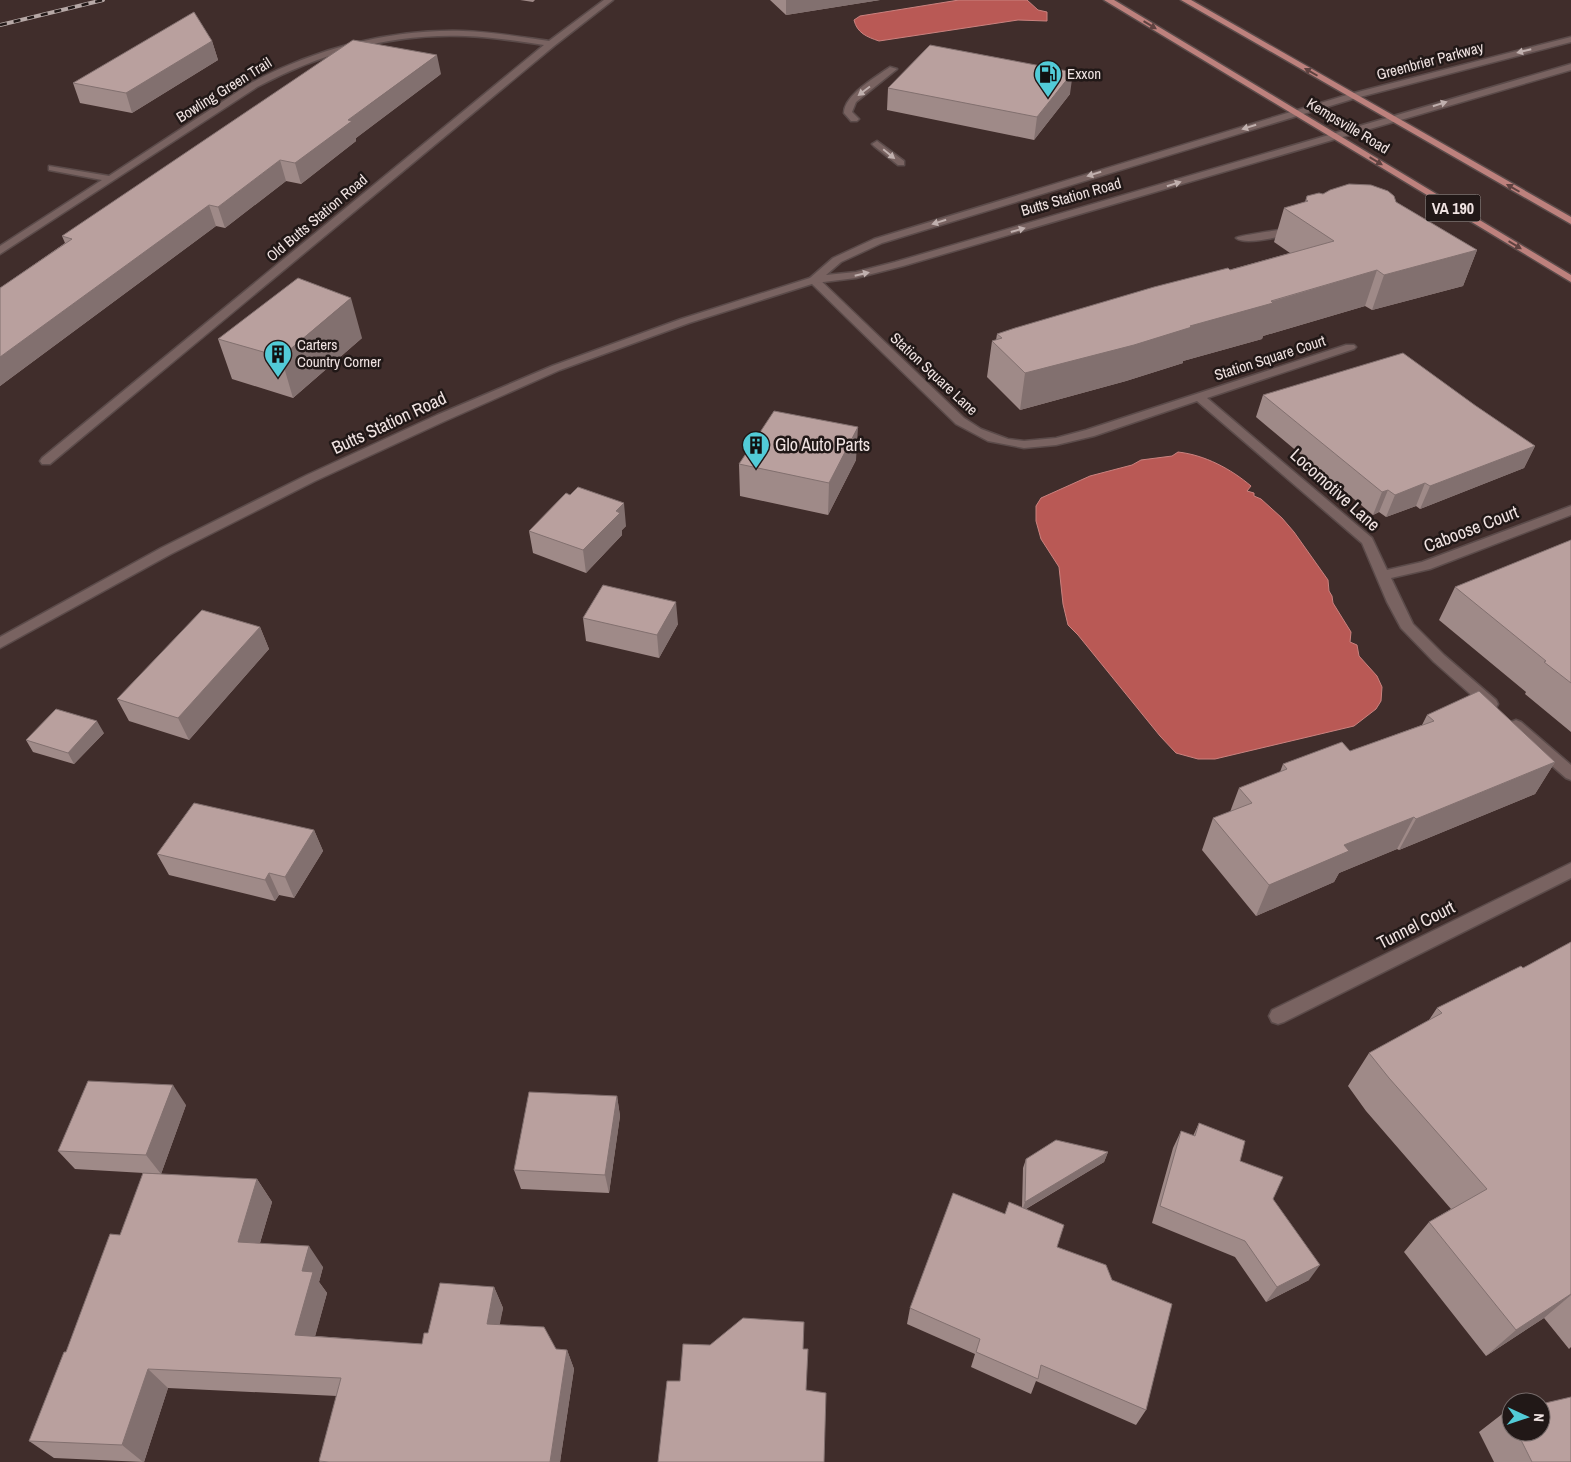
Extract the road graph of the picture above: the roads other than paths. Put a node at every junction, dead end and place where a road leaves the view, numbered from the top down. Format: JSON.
{"nodes":[{"id":1,"x":608,"y":0,"type":"edge"},
{"id":2,"x":1108,"y":0,"type":"edge"},
{"id":3,"x":1185,"y":0,"type":"edge"},
{"id":4,"x":1571,"y":39,"type":"edge"},
{"id":5,"x":551,"y":44,"type":"junction"},
{"id":6,"x":1571,"y":67,"type":"edge"},
{"id":7,"x":893,"y":69,"type":"dead end"},
{"id":8,"x":1353,"y":96,"type":"junction"},
{"id":9,"x":1296,"y":113,"type":"junction"},
{"id":10,"x":1393,"y":118,"type":"junction"},
{"id":11,"x":854,"y":119,"type":"dead end"},
{"id":12,"x":1335,"y":136,"type":"junction"},
{"id":13,"x":877,"y":144,"type":"dead end"},
{"id":14,"x":901,"y":163,"type":"dead end"},
{"id":15,"x":52,"y":168,"type":"dead end"},
{"id":16,"x":110,"y":179,"type":"junction"},
{"id":17,"x":1571,"y":220,"type":"edge"},
{"id":18,"x":1291,"y":231,"type":"edge"},
{"id":19,"x":1241,"y":238,"type":"dead end"},
{"id":20,"x":0,"y":252,"type":"edge"},
{"id":21,"x":1571,"y":279,"type":"edge"},
{"id":22,"x":814,"y":280,"type":"junction"},
{"id":23,"x":1350,"y":347,"type":"dead end"},
{"id":24,"x":1199,"y":397,"type":"junction"},
{"id":25,"x":46,"y":461,"type":"dead end"},
{"id":26,"x":1571,"y":510,"type":"edge"},
{"id":27,"x":1382,"y":576,"type":"junction"},
{"id":28,"x":0,"y":643,"type":"edge"},
{"id":29,"x":1571,"y":774,"type":"edge"},
{"id":30,"x":1571,"y":870,"type":"edge"},
{"id":31,"x":1278,"y":1016,"type":"dead end"}],
"edges":[{"from":1,"to":5,"type":"street","name":"Old Butts Station Road"},
{"from":2,"to":9,"type":"main road","name":"Kempsville Road","number":"VA 190","one_way":true},
{"from":8,"to":3,"type":"main road","name":"Kempsville Road","number":"VA 190","one_way":true},
{"from":4,"to":8,"type":"street","name":"Greenbrier Parkway","one_way":true},
{"from":5,"to":16,"type":"street","name":"Bowling Green Trail"},
{"from":5,"to":25,"type":"street","name":"Old Butts Station Road"},
{"from":10,"to":6,"type":"street","one_way":true},
{"from":7,"to":11,"type":"street","one_way":true},
{"from":8,"to":9,"type":"street","name":"Greenbrier Parkway"},
{"from":8,"to":10,"type":"main road","name":"Kempsville Road","number":"VA 190"},
{"from":9,"to":12,"type":"main road","name":"Kempsville Road","number":"VA 190"},
{"from":9,"to":22,"type":"street","name":"Butts Station Road","one_way":true},
{"from":10,"to":12,"type":"street"},
{"from":17,"to":10,"type":"main road","name":"Kempsville Road","number":"VA 190","one_way":true},
{"from":12,"to":21,"type":"main road","name":"Kempsville Road","number":"VA 190","one_way":true},
{"from":22,"to":12,"type":"street","name":"Butts Station Road","one_way":true},
{"from":13,"to":14,"type":"street","one_way":true},
{"from":15,"to":16,"type":"street"},
{"from":16,"to":20,"type":"street","name":"Bowling Green Trail"},
{"from":18,"to":19,"type":"street"},
{"from":22,"to":24,"type":"street","name":"Station Square Lane"},
{"from":22,"to":28,"type":"street","name":"Butts Station Road"},
{"from":23,"to":24,"type":"street","name":"Station Square Court"},
{"from":24,"to":27,"type":"street","name":"Locomotive Lane"},
{"from":26,"to":27,"type":"street","name":"Caboose Court"},
{"from":27,"to":29,"type":"street","name":"Locomotive Lane"},
{"from":30,"to":31,"type":"street","name":"Tunnel Court"}]}
